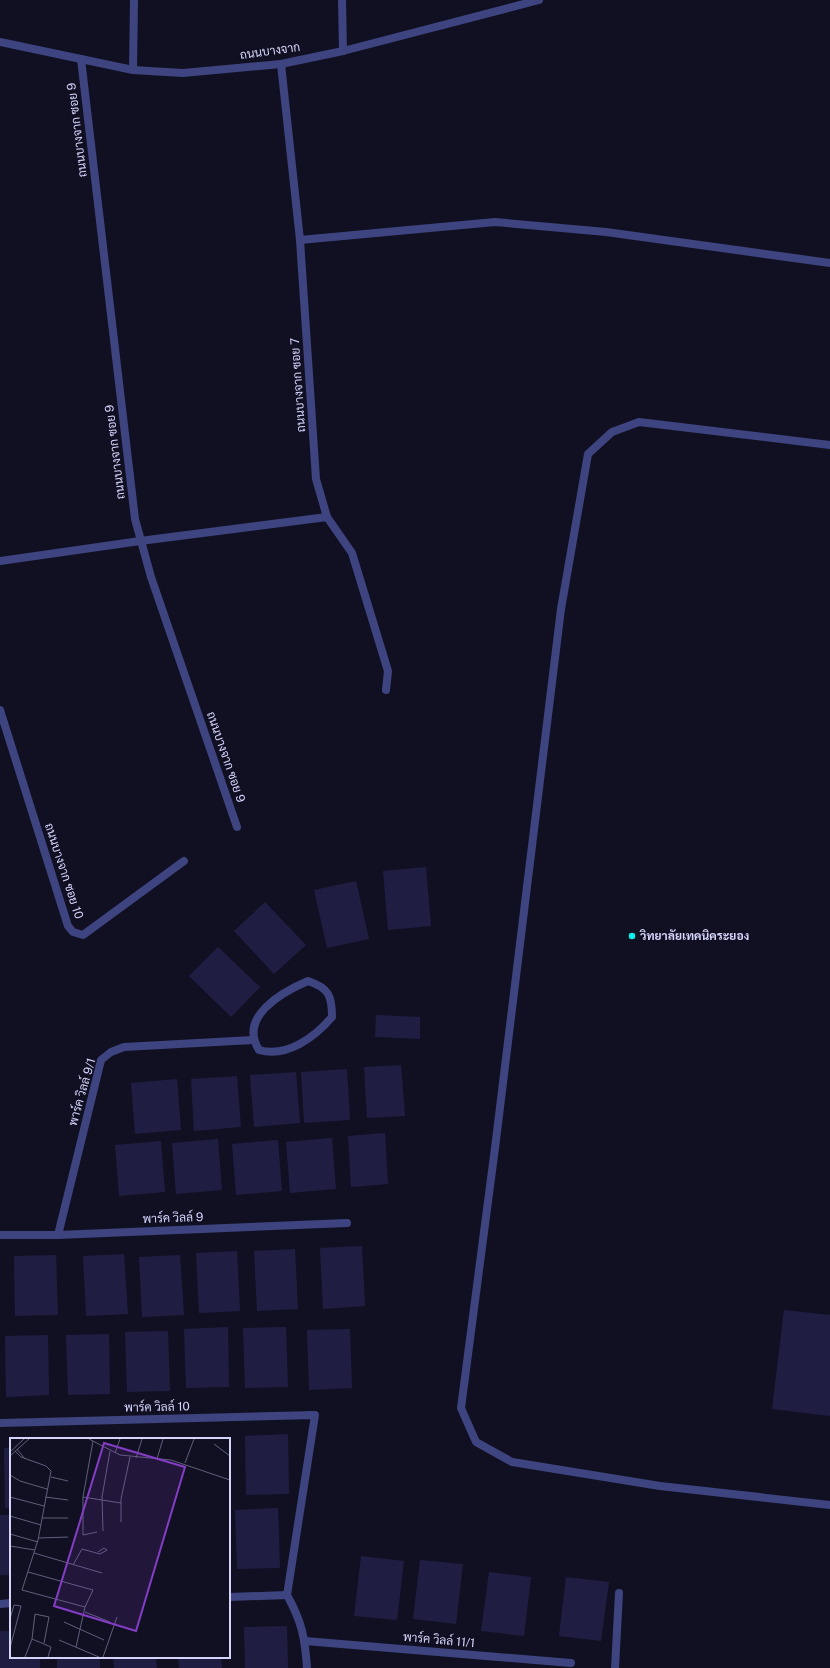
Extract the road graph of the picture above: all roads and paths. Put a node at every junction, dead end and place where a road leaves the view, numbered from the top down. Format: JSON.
{"nodes":[{"id":1,"x":134,"y":0,"type":"edge"},
{"id":2,"x":342,"y":0,"type":"edge"},
{"id":3,"x":539,"y":0,"type":"edge"},
{"id":4,"x":0,"y":42,"type":"edge"},
{"id":5,"x":343,"y":51,"type":"junction"},
{"id":6,"x":81,"y":59,"type":"junction"},
{"id":7,"x":281,"y":64,"type":"junction"},
{"id":8,"x":133,"y":70,"type":"junction"},
{"id":9,"x":300,"y":240,"type":"junction"},
{"id":10,"x":830,"y":263,"type":"edge"},
{"id":11,"x":830,"y":445,"type":"edge"},
{"id":12,"x":327,"y":517,"type":"junction"},
{"id":13,"x":140,"y":540,"type":"junction"},
{"id":14,"x":0,"y":561,"type":"edge"},
{"id":15,"x":386,"y":690,"type":"dead end"},
{"id":16,"x":0,"y":710,"type":"edge"},
{"id":17,"x":237,"y":828,"type":"dead end"},
{"id":18,"x":184,"y":861,"type":"dead end"},
{"id":19,"x":253,"y":1040,"type":"junction"},
{"id":20,"x":347,"y":1223,"type":"dead end"},
{"id":21,"x":0,"y":1234,"type":"edge"},
{"id":22,"x":58,"y":1235,"type":"junction"},
{"id":23,"x":0,"y":1423,"type":"edge"},
{"id":24,"x":830,"y":1506,"type":"edge"},
{"id":25,"x":619,"y":1593,"type":"dead end"},
{"id":26,"x":288,"y":1595,"type":"junction"},
{"id":27,"x":230,"y":1597,"type":"edge"},
{"id":28,"x":10,"y":1603,"type":"edge"},
{"id":29,"x":0,"y":1604,"type":"edge"},
{"id":30,"x":306,"y":1641,"type":"junction"},
{"id":31,"x":571,"y":1663,"type":"dead end"},
{"id":32,"x":307,"y":1668,"type":"edge"},
{"id":33,"x":615,"y":1668,"type":"edge"}],
"edges":[{"from":1,"to":8,"type":"street"},
{"from":2,"to":5,"type":"street"},
{"from":3,"to":5,"type":"street","name":"ถนนบางจาก"},
{"from":4,"to":6,"type":"street","name":"ถนนบางจาก"},
{"from":5,"to":7,"type":"street","name":"ถนนบางจาก"},
{"from":6,"to":8,"type":"street","name":"ถนนบางจาก"},
{"from":6,"to":13,"type":"street","name":"ถนนบางจาก ซอย 9"},
{"from":7,"to":8,"type":"street","name":"ถนนบางจาก"},
{"from":7,"to":9,"type":"street","name":"ถนนบางจาก ซอย 7"},
{"from":9,"to":10,"type":"street"},
{"from":9,"to":12,"type":"street","name":"ถนนบางจาก ซอย 7"},
{"from":11,"to":24,"type":"street"},
{"from":12,"to":13,"type":"street"},
{"from":12,"to":15,"type":"street","name":"ถนนบางจาก ซอย 7"},
{"from":13,"to":14,"type":"street"},
{"from":13,"to":17,"type":"street","name":"ถนนบางจาก ซอย 9"},
{"from":16,"to":18,"type":"street","name":"ถนนบางจาก ซอย 10"},
{"from":19,"to":19,"type":"street"},
{"from":19,"to":22,"type":"street","name":"พาร์ค วิลล์ 9/1"},
{"from":20,"to":22,"type":"street","name":"พาร์ค วิลล์ 9"},
{"from":21,"to":22,"type":"street","name":"พาร์ค วิลล์ 9"},
{"from":23,"to":26,"type":"street","name":"พาร์ค วิลล์ 10"},
{"from":25,"to":33,"type":"street"},
{"from":26,"to":27,"type":"street"},
{"from":26,"to":30,"type":"street"},
{"from":28,"to":29,"type":"street"},
{"from":30,"to":31,"type":"street","name":"พาร์ค วิลล์ 11/1"},
{"from":30,"to":32,"type":"street"}]}
